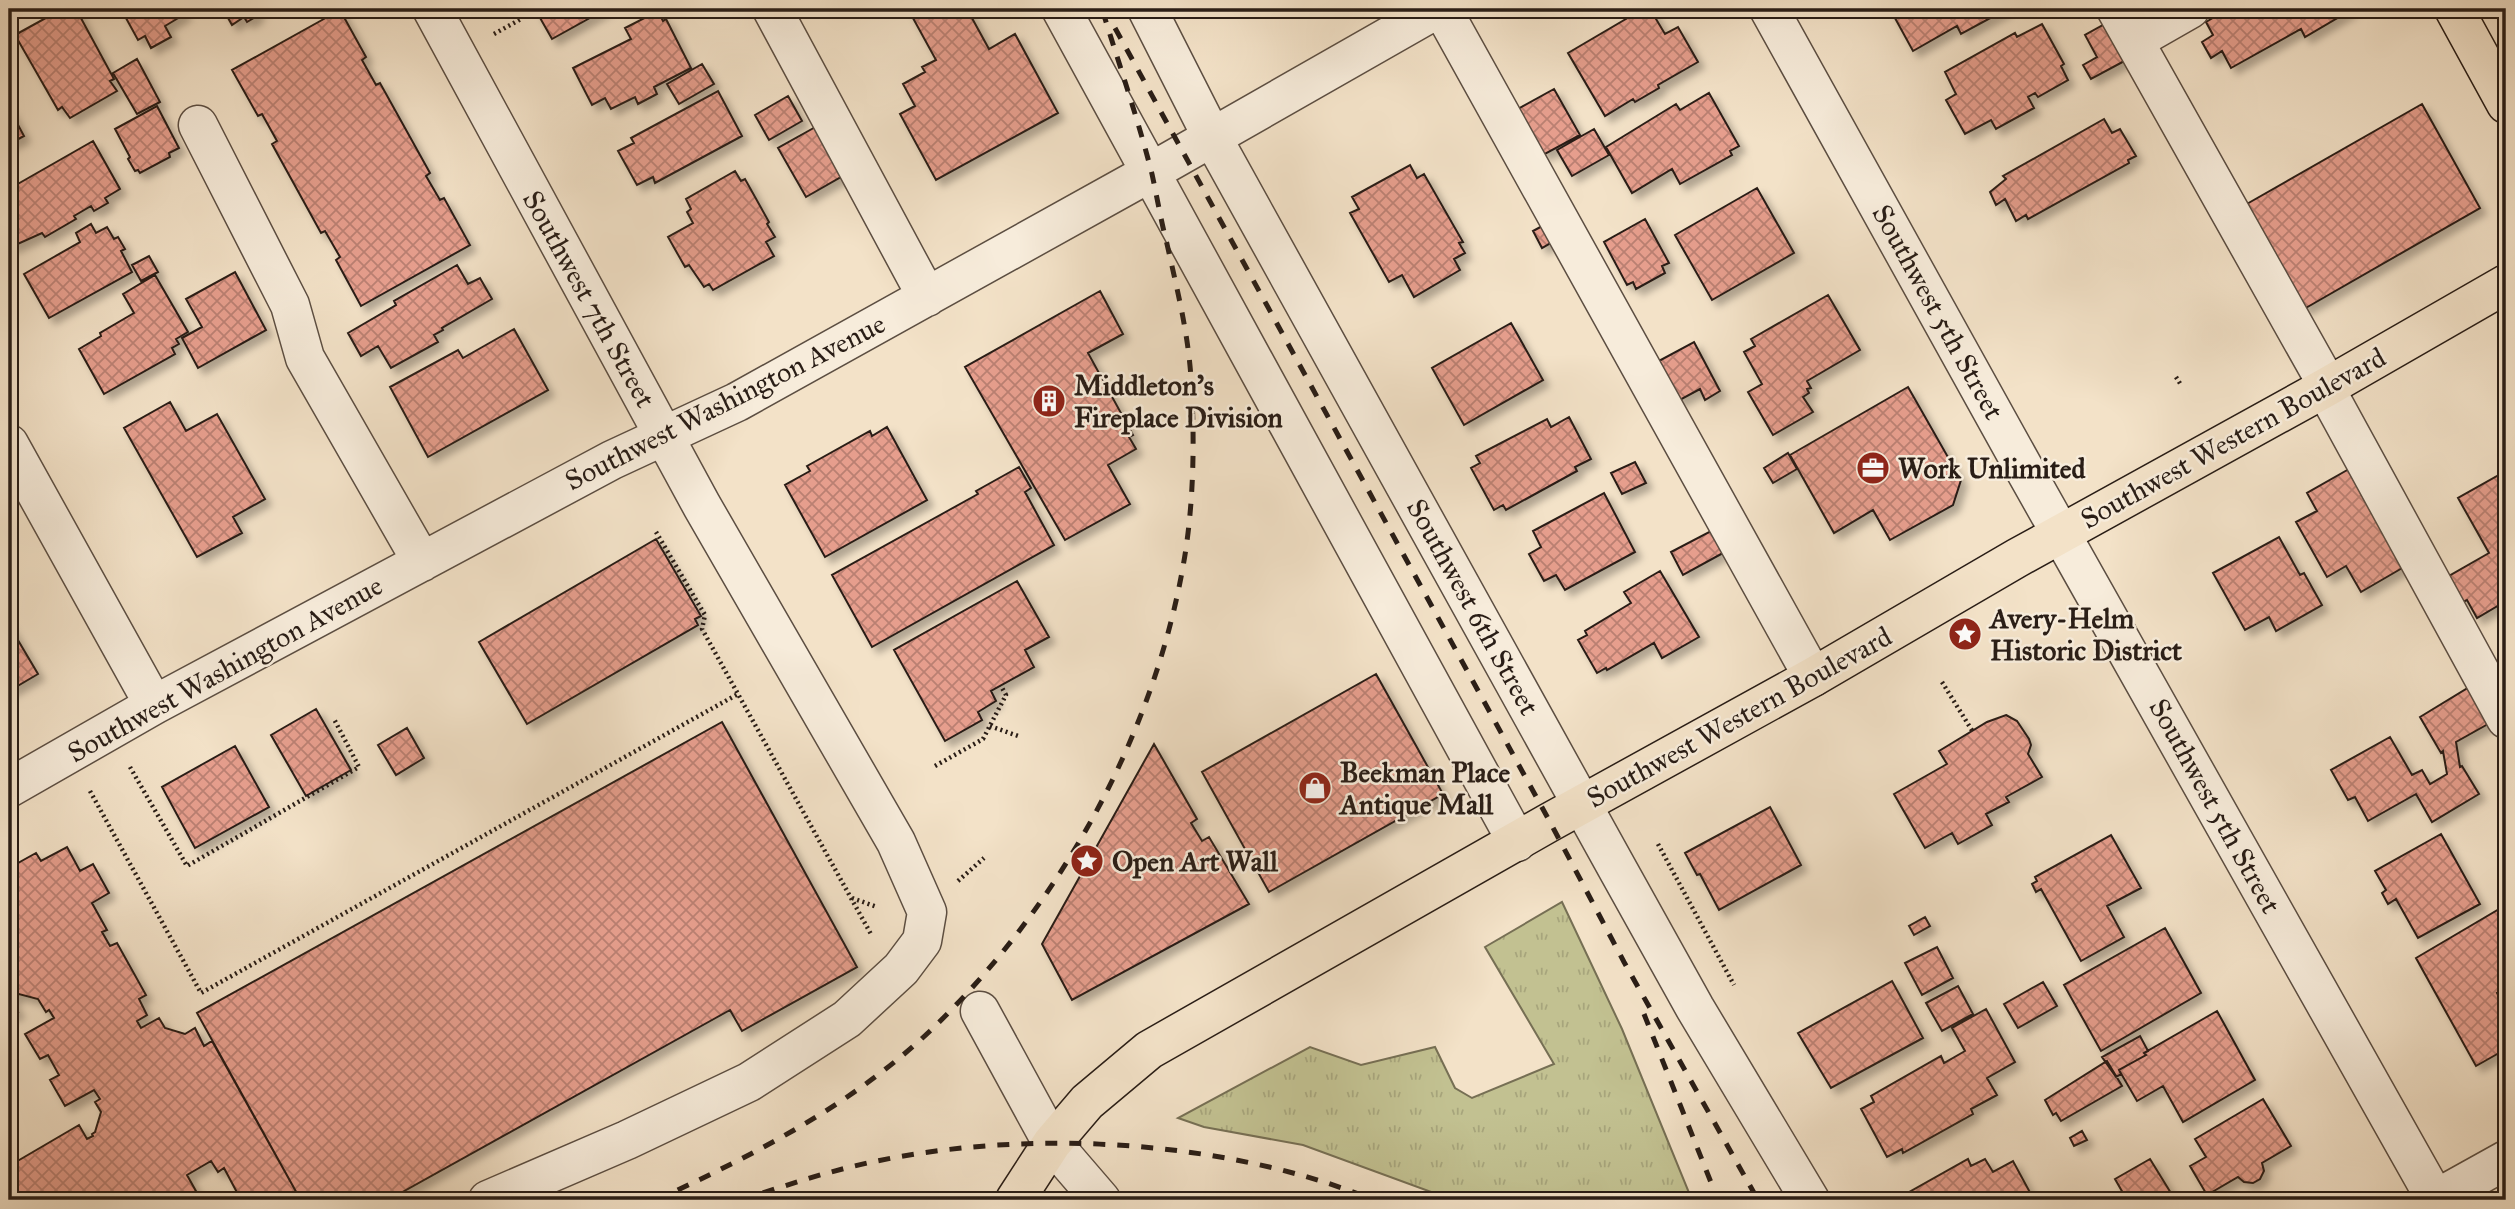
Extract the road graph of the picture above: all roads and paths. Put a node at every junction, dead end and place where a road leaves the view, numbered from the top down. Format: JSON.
{"nodes":[{"id":1,"x":432,"y":9,"type":"edge"},
{"id":2,"x":772,"y":9,"type":"edge"},
{"id":3,"x":1061,"y":9,"type":"edge"},
{"id":4,"x":1147,"y":9,"type":"edge"},
{"id":5,"x":1440,"y":9,"type":"edge"},
{"id":6,"x":1769,"y":9,"type":"edge"},
{"id":7,"x":2190,"y":9,"type":"edge"},
{"id":8,"x":2454,"y":9,"type":"edge"},
{"id":9,"x":2126,"y":19,"type":"edge"},
{"id":10,"x":2506,"y":104,"type":"edge"},
{"id":11,"x":198,"y":125,"type":"dead end"},
{"id":12,"x":1212,"y":137,"type":"junction"},
{"id":13,"x":1151,"y":172,"type":"junction"},
{"id":14,"x":2506,"y":284,"type":"edge"},
{"id":15,"x":927,"y":297,"type":"junction"},
{"id":16,"x":2176,"y":377,"type":"dead end"},
{"id":17,"x":2181,"y":385,"type":"dead end"},
{"id":18,"x":2326,"y":387,"type":"junction"},
{"id":19,"x":664,"y":436,"type":"junction"},
{"id":20,"x":9,"y":444,"type":"edge"},
{"id":21,"x":656,"y":532,"type":"dead end"},
{"id":22,"x":2062,"y":533,"type":"junction"},
{"id":23,"x":422,"y":562,"type":"junction"},
{"id":24,"x":1813,"y":677,"type":"junction"},
{"id":25,"x":1942,"y":682,"type":"dead end"},
{"id":26,"x":1001,"y":686,"type":"dead end"},
{"id":27,"x":738,"y":694,"type":"junction"},
{"id":28,"x":154,"y":705,"type":"junction"},
{"id":29,"x":334,"y":719,"type":"dead end"},
{"id":30,"x":2506,"y":719,"type":"edge"},
{"id":31,"x":990,"y":726,"type":"junction"},
{"id":32,"x":1973,"y":732,"type":"dead end"},
{"id":33,"x":1021,"y":737,"type":"dead end"},
{"id":34,"x":128,"y":764,"type":"dead end"},
{"id":35,"x":935,"y":765,"type":"dead end"},
{"id":36,"x":88,"y":787,"type":"dead end"},
{"id":37,"x":9,"y":788,"type":"edge"},
{"id":38,"x":1583,"y":805,"type":"junction"},
{"id":39,"x":1517,"y":842,"type":"junction"},
{"id":40,"x":1658,"y":844,"type":"dead end"},
{"id":41,"x":894,"y":975,"type":"junction"},
{"id":42,"x":1734,"y":985,"type":"dead end"},
{"id":43,"x":980,"y":1011,"type":"dead end"},
{"id":44,"x":1052,"y":1143,"type":"junction"},
{"id":45,"x":2506,"y":1160,"type":"edge"},
{"id":46,"x":488,"y":1200,"type":"edge"},
{"id":47,"x":1014,"y":1200,"type":"edge"},
{"id":48,"x":1101,"y":1200,"type":"edge"},
{"id":49,"x":1810,"y":1200,"type":"edge"},
{"id":50,"x":2436,"y":1200,"type":"edge"}],
"edges":[{"from":1,"to":19,"type":"street","name":"Southwest 7th Street"},
{"from":2,"to":15,"type":"street"},
{"from":3,"to":13,"type":"street"},
{"from":4,"to":12,"type":"street","name":"Southwest 6th Street"},
{"from":5,"to":12,"type":"street","name":"Southwest Washington Avenue"},
{"from":5,"to":24,"type":"street"},
{"from":6,"to":22,"type":"street","name":"Southwest 5th Street"},
{"from":7,"to":9,"type":"street"},
{"from":8,"to":10,"type":"main road"},
{"from":9,"to":18,"type":"street"},
{"from":11,"to":23,"type":"street"},
{"from":12,"to":13,"type":"street","name":"Southwest Washington Avenue"},
{"from":12,"to":38,"type":"street","name":"Southwest 6th Street"},
{"from":13,"to":15,"type":"street","name":"Southwest Washington Avenue"},
{"from":13,"to":39,"type":"street"},
{"from":14,"to":18,"type":"main road","name":"Southwest Western Boulevard"},
{"from":15,"to":19,"type":"street","name":"Southwest Washington Avenue"},
{"from":16,"to":17,"type":"path"},
{"from":18,"to":22,"type":"main road","name":"Southwest Western Boulevard"},
{"from":18,"to":30,"type":"street"},
{"from":19,"to":23,"type":"street","name":"Southwest Washington Avenue"},
{"from":19,"to":41,"type":"street","name":"Southwest 7th Street"},
{"from":20,"to":28,"type":"street"},
{"from":21,"to":27,"type":"path"},
{"from":22,"to":24,"type":"main road","name":"Southwest Western Boulevard"},
{"from":22,"to":50,"type":"street","name":"Southwest 5th Street"},
{"from":23,"to":28,"type":"street","name":"Southwest Washington Avenue"},
{"from":24,"to":38,"type":"main road","name":"Southwest Western Boulevard"},
{"from":25,"to":32,"type":"path"},
{"from":26,"to":31,"type":"path"},
{"from":27,"to":36,"type":"path"},
{"from":27,"to":41,"type":"path"},
{"from":28,"to":37,"type":"street","name":"Southwest Washington Avenue"},
{"from":29,"to":34,"type":"path"},
{"from":31,"to":33,"type":"path"},
{"from":31,"to":35,"type":"path"},
{"from":38,"to":39,"type":"main road","name":"Southwest Western Boulevard"},
{"from":38,"to":49,"type":"street","name":"Southwest 6th Street"},
{"from":39,"to":44,"type":"main road","name":"Southwest Western Boulevard"},
{"from":40,"to":42,"type":"path"},
{"from":41,"to":46,"type":"street","name":"Southwest 7th Street"},
{"from":43,"to":44,"type":"street"},
{"from":44,"to":47,"type":"main road","name":"Southwest Western Boulevard"},
{"from":44,"to":48,"type":"street"},
{"from":45,"to":50,"type":"street"}]}
